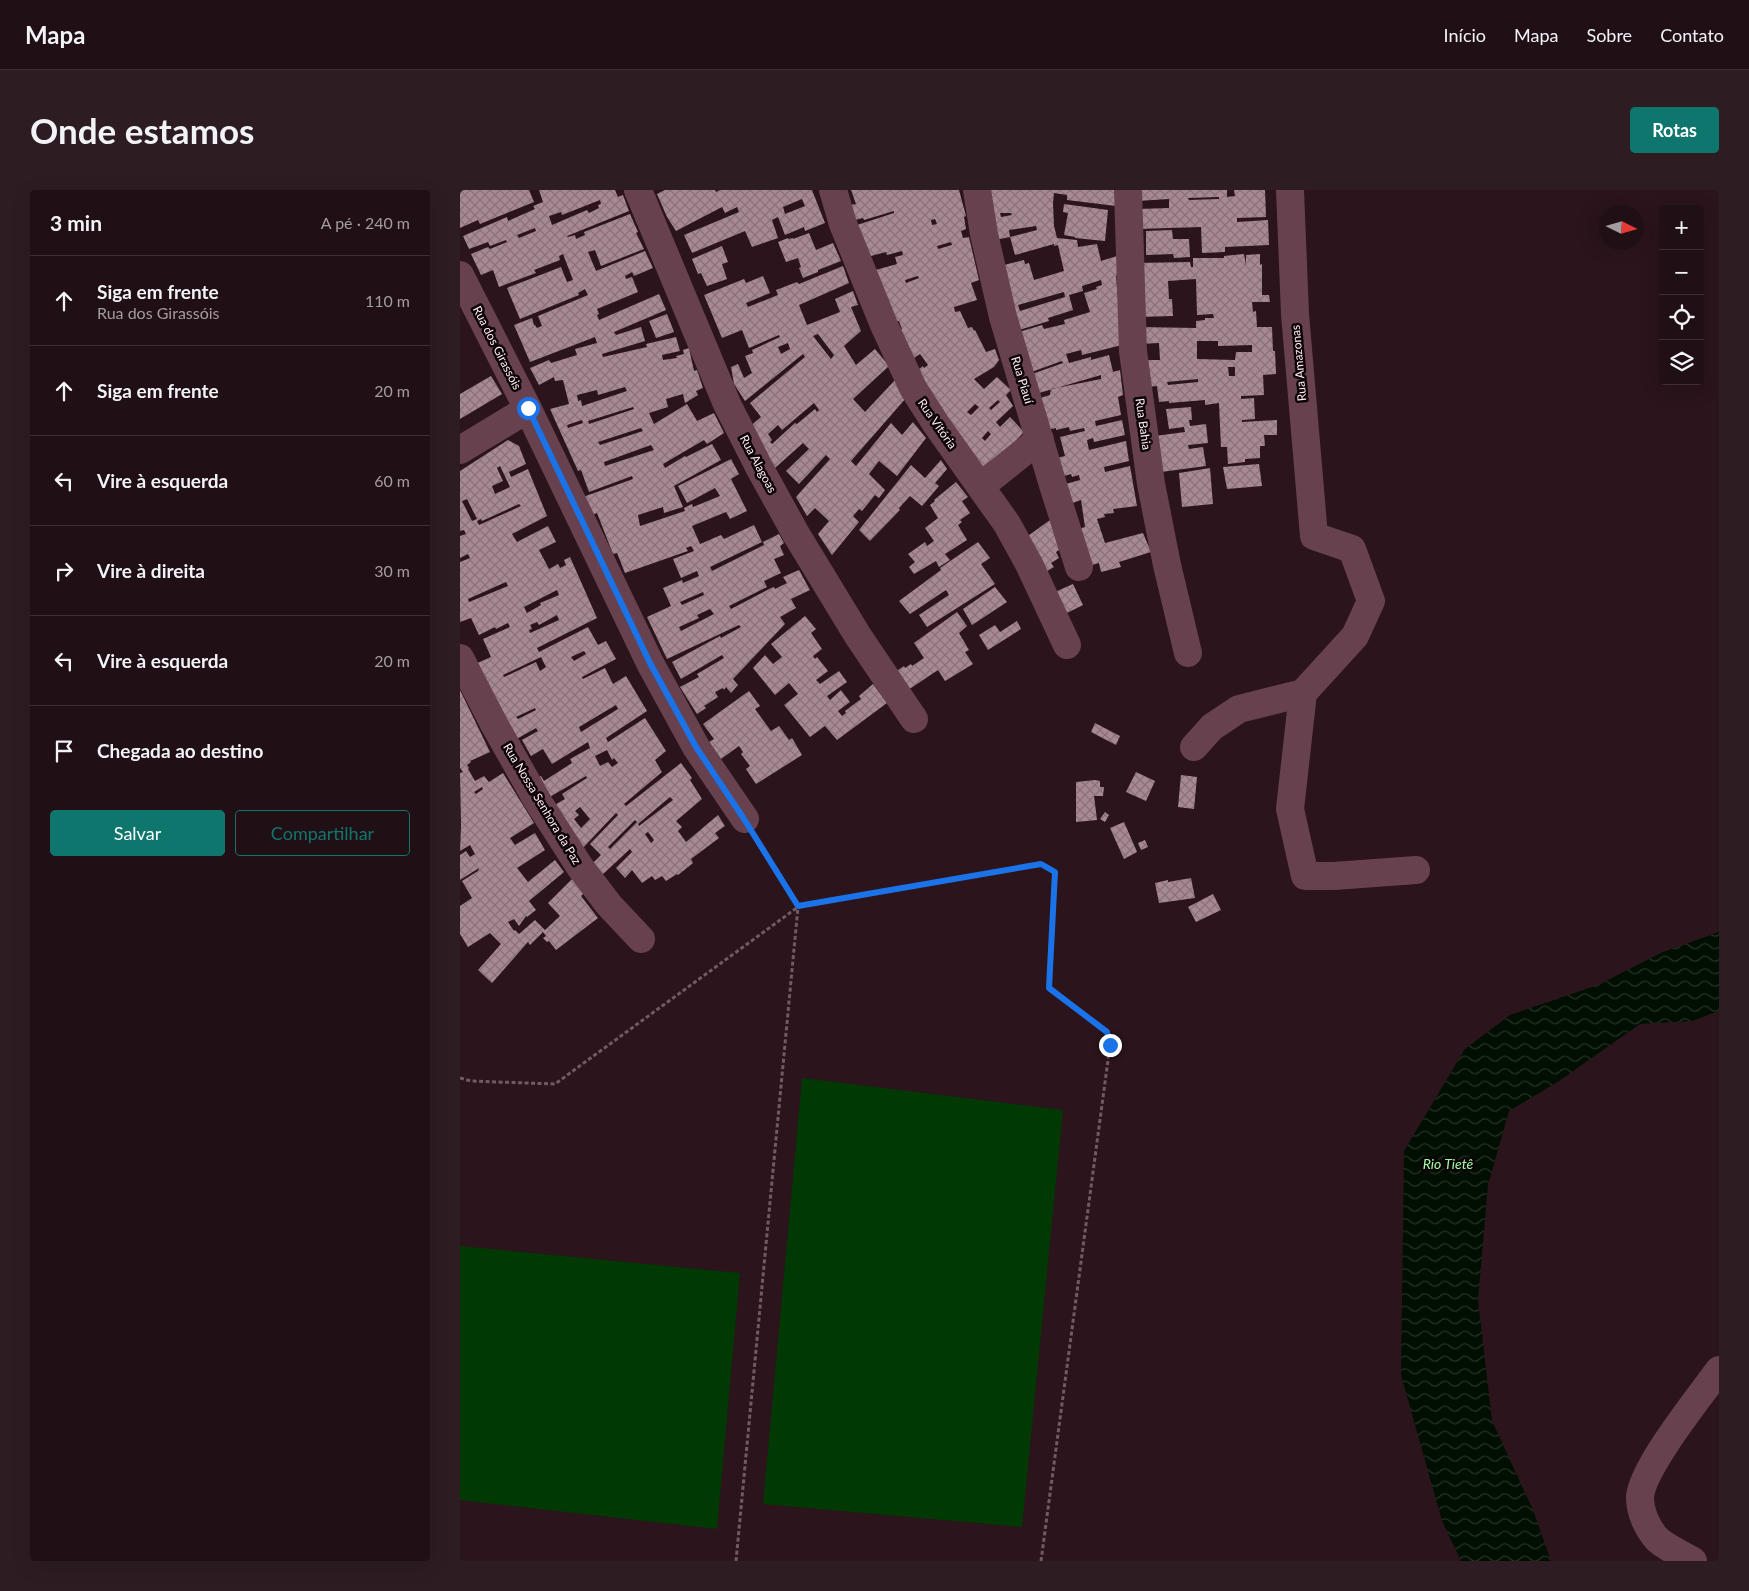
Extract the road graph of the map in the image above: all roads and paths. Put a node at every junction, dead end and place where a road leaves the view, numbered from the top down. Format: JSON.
{"nodes":[{"id":1,"x":638,"y":190,"type":"edge"},
{"id":2,"x":832,"y":190,"type":"edge"},
{"id":3,"x":977,"y":190,"type":"edge"},
{"id":4,"x":1128,"y":190,"type":"edge"},
{"id":5,"x":1290,"y":190,"type":"edge"},
{"id":6,"x":460,"y":275,"type":"edge"},
{"id":7,"x":528,"y":408,"type":"junction"},
{"id":8,"x":1040,"y":439,"type":"junction"},
{"id":9,"x":460,"y":450,"type":"edge"},
{"id":10,"x":981,"y":486,"type":"junction"},
{"id":11,"x":1079,"y":567,"type":"dead end"},
{"id":12,"x":1067,"y":645,"type":"dead end"},
{"id":13,"x":1188,"y":653,"type":"dead end"},
{"id":14,"x":460,"y":658,"type":"edge"},
{"id":15,"x":1302,"y":693,"type":"junction"},
{"id":16,"x":914,"y":719,"type":"dead end"},
{"id":17,"x":1194,"y":747,"type":"dead end"},
{"id":18,"x":744,"y":819,"type":"joint"},
{"id":19,"x":1416,"y":870,"type":"dead end"},
{"id":20,"x":798,"y":906,"type":"junction"},
{"id":21,"x":641,"y":939,"type":"dead end"},
{"id":22,"x":460,"y":1078,"type":"edge"},
{"id":23,"x":1719,"y":1370,"type":"edge"},
{"id":24,"x":736,"y":1561,"type":"edge"},
{"id":25,"x":1041,"y":1561,"type":"edge"},
{"id":26,"x":1693,"y":1561,"type":"edge"}],
"edges":[{"from":1,"to":16,"type":"street","name":"Rua Alagoas"},
{"from":2,"to":10,"type":"street","name":"Rua Vitória"},
{"from":3,"to":8,"type":"street","name":"Rua Piauí"},
{"from":4,"to":13,"type":"street","name":"Rua Bahia"},
{"from":5,"to":15,"type":"street","name":"Rua Amazonas"},
{"from":6,"to":7,"type":"street","name":"Rua dos Girassóis"},
{"from":7,"to":9,"type":"street"},
{"from":7,"to":18,"type":"street","name":"Rua dos Girassóis"},
{"from":8,"to":10,"type":"street"},
{"from":8,"to":11,"type":"street","name":"Rua Piauí"},
{"from":10,"to":12,"type":"street","name":"Rua Vitória"},
{"from":14,"to":21,"type":"street","name":"Rua Nossa Senhora da Paz"},
{"from":15,"to":17,"type":"street"},
{"from":15,"to":19,"type":"street"},
{"from":18,"to":20,"type":"path"},
{"from":20,"to":22,"type":"path"},
{"from":20,"to":24,"type":"path"},
{"from":20,"to":25,"type":"path"},
{"from":23,"to":26,"type":"street"}]}
